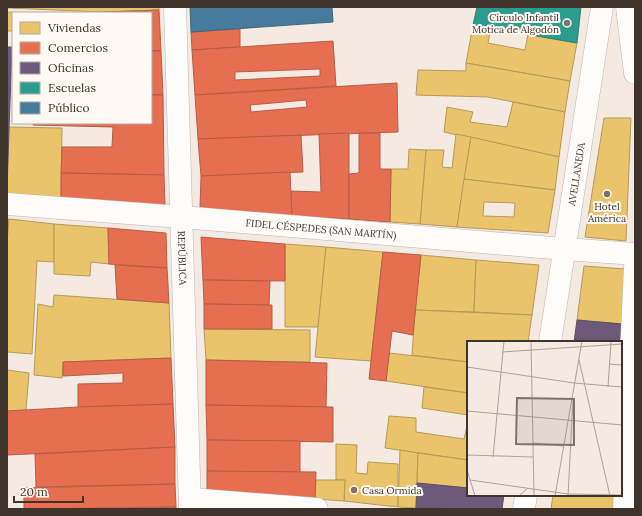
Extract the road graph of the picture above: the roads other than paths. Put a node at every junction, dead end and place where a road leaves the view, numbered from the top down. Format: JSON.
{"nodes":[{"id":1,"x":175,"y":7,"type":"edge"},
{"id":2,"x":602,"y":7,"type":"edge"},
{"id":3,"x":627,"y":7,"type":"edge"},
{"id":4,"x":635,"y":73,"type":"edge"},
{"id":5,"x":7,"y":204,"type":"edge"},
{"id":6,"x":182,"y":217,"type":"junction"},
{"id":7,"x":565,"y":249,"type":"junction"},
{"id":8,"x":635,"y":254,"type":"edge"},
{"id":9,"x":635,"y":267,"type":"edge"},
{"id":10,"x":550,"y":341,"type":"edge"},
{"id":11,"x":526,"y":496,"type":"edge"},
{"id":12,"x":190,"y":504,"type":"edge"},
{"id":13,"x":317,"y":509,"type":"edge"},
{"id":14,"x":524,"y":509,"type":"edge"},
{"id":15,"x":624,"y":509,"type":"edge"}],
"edges":[{"from":1,"to":6,"type":"street","name":"REPÚBLICA"},
{"from":2,"to":7,"type":"street","name":"AVELLANEDA"},
{"from":3,"to":4,"type":"street"},
{"from":5,"to":6,"type":"street","name":"FIDEL CÉSPEDES (SAN MARTÍN)"},
{"from":6,"to":7,"type":"street","name":"FIDEL CÉSPEDES (SAN MARTÍN)"},
{"from":6,"to":12,"type":"street","name":"REPÚBLICA"},
{"from":7,"to":8,"type":"street","name":"FIDEL CÉSPEDES (SAN MARTÍN)"},
{"from":7,"to":10,"type":"street","name":"AVELLANEDA"},
{"from":9,"to":15,"type":"street"},
{"from":11,"to":14,"type":"street"},
{"from":12,"to":13,"type":"street"}]}
